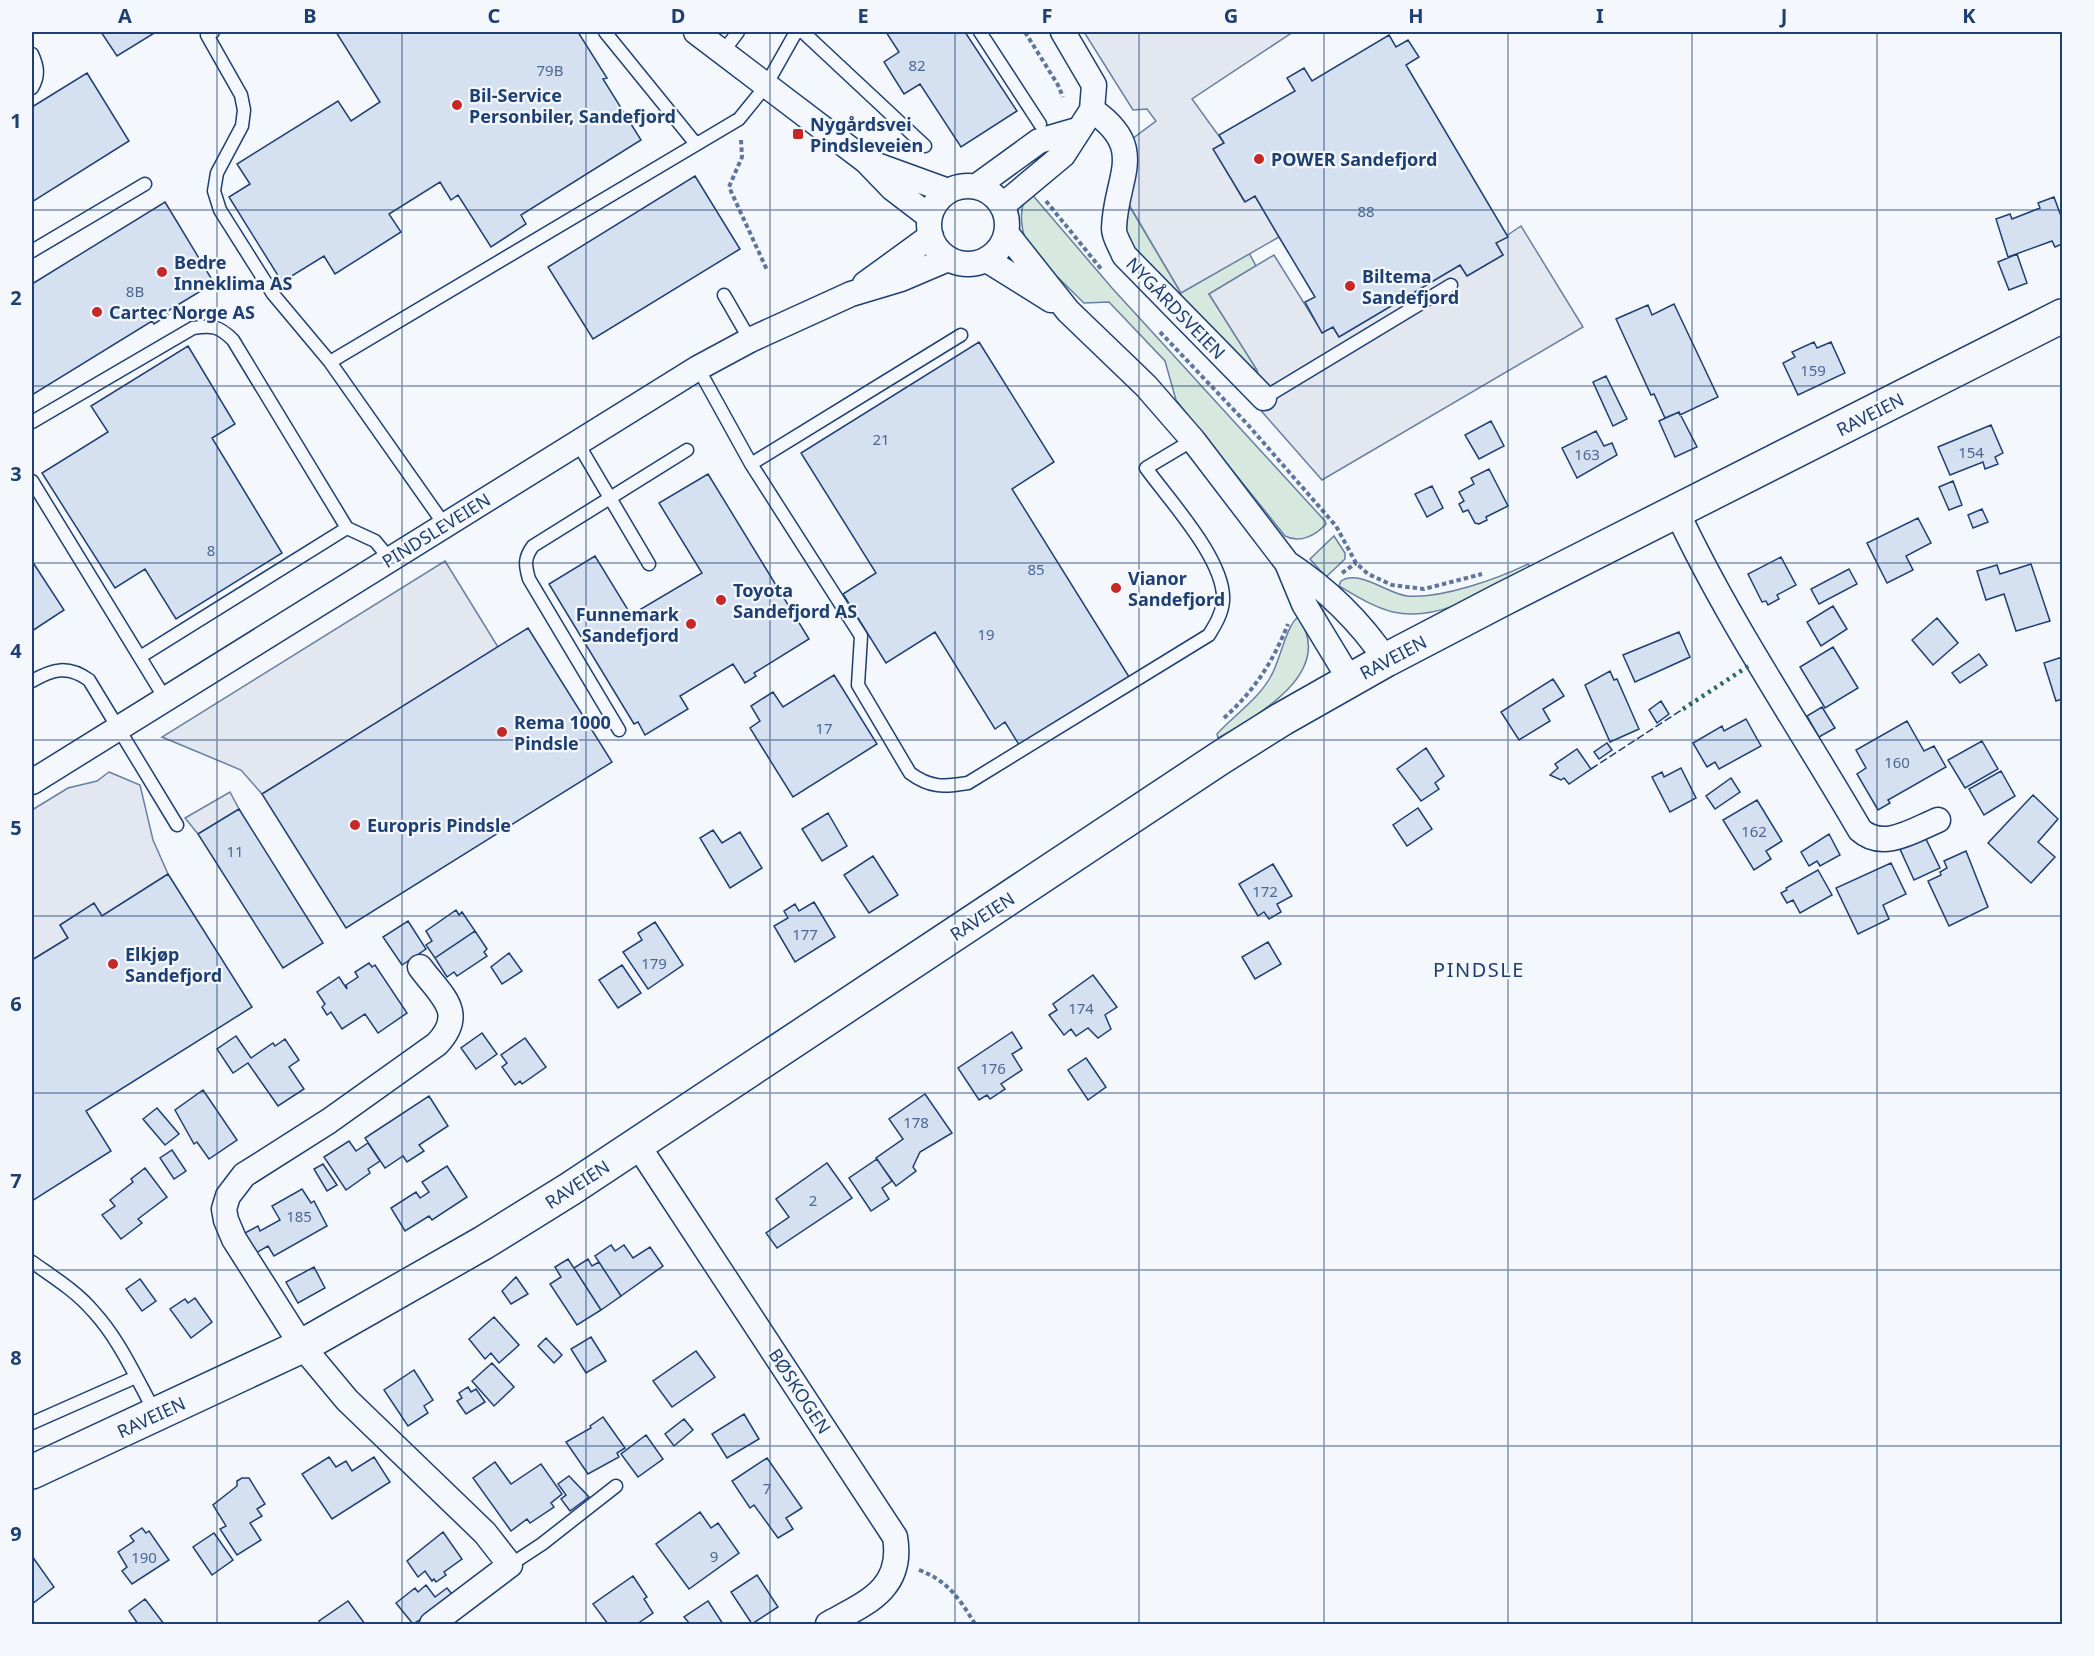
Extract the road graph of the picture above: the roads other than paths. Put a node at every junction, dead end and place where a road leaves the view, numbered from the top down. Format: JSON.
{"nodes":[{"id":1,"x":213,"y":32,"type":"edge"},
{"id":2,"x":605,"y":32,"type":"edge"},
{"id":3,"x":696,"y":32,"type":"edge"},
{"id":4,"x":738,"y":32,"type":"edge"},
{"id":5,"x":796,"y":32,"type":"edge"},
{"id":6,"x":803,"y":32,"type":"edge"},
{"id":7,"x":980,"y":32,"type":"edge"},
{"id":8,"x":1063,"y":32,"type":"edge"},
{"id":9,"x":722,"y":53,"type":"junction"},
{"id":10,"x":32,"y":54,"type":"edge"},
{"id":11,"x":765,"y":87,"type":"junction"},
{"id":12,"x":32,"y":88,"type":"edge"},
{"id":13,"x":1092,"y":110,"type":"junction"},
{"id":14,"x":1041,"y":123,"type":"dead end"},
{"id":15,"x":1077,"y":130,"type":"junction"},
{"id":16,"x":696,"y":144,"type":"junction"},
{"id":17,"x":926,"y":146,"type":"dead end"},
{"id":18,"x":866,"y":161,"type":"junction"},
{"id":19,"x":145,"y":184,"type":"dead end"},
{"id":20,"x":977,"y":186,"type":"junction"},
{"id":21,"x":948,"y":191,"type":"junction"},
{"id":22,"x":1003,"y":206,"type":"junction"},
{"id":23,"x":930,"y":226,"type":"junction"},
{"id":24,"x":1007,"y":234,"type":"junction"},
{"id":25,"x":32,"y":251,"type":"edge"},
{"id":26,"x":948,"y":259,"type":"junction"},
{"id":27,"x":987,"y":260,"type":"junction"},
{"id":28,"x":1451,"y":285,"type":"dead end"},
{"id":29,"x":851,"y":294,"type":"junction"},
{"id":30,"x":724,"y":295,"type":"dead end"},
{"id":31,"x":1068,"y":311,"type":"junction"},
{"id":32,"x":2062,"y":316,"type":"edge"},
{"id":33,"x":961,"y":335,"type":"dead end"},
{"id":34,"x":750,"y":340,"type":"junction"},
{"id":35,"x":330,"y":362,"type":"junction"},
{"id":36,"x":698,"y":368,"type":"junction"},
{"id":37,"x":1264,"y":398,"type":"joint"},
{"id":38,"x":32,"y":422,"type":"edge"},
{"id":39,"x":1193,"y":440,"type":"junction"},
{"id":40,"x":577,"y":442,"type":"junction"},
{"id":41,"x":687,"y":450,"type":"dead end"},
{"id":42,"x":751,"y":464,"type":"junction"},
{"id":43,"x":32,"y":481,"type":"edge"},
{"id":44,"x":608,"y":498,"type":"junction"},
{"id":45,"x":1677,"y":512,"type":"junction"},
{"id":46,"x":444,"y":524,"type":"junction"},
{"id":47,"x":347,"y":528,"type":"junction"},
{"id":48,"x":390,"y":559,"type":"junction"},
{"id":49,"x":1287,"y":563,"type":"junction"},
{"id":50,"x":649,"y":564,"type":"dead end"},
{"id":51,"x":140,"y":657,"type":"junction"},
{"id":52,"x":1386,"y":660,"type":"junction"},
{"id":53,"x":1350,"y":680,"type":"junction"},
{"id":54,"x":32,"y":681,"type":"edge"},
{"id":55,"x":166,"y":700,"type":"junction"},
{"id":56,"x":119,"y":730,"type":"junction"},
{"id":57,"x":619,"y":730,"type":"dead end"},
{"id":58,"x":32,"y":782,"type":"edge"},
{"id":59,"x":1938,"y":820,"type":"dead end"},
{"id":60,"x":177,"y":825,"type":"dead end"},
{"id":61,"x":420,"y":967,"type":"dead end"},
{"id":62,"x":637,"y":1144,"type":"junction"},
{"id":63,"x":32,"y":1262,"type":"edge"},
{"id":64,"x":302,"y":1346,"type":"junction"},
{"id":65,"x":136,"y":1377,"type":"junction"},
{"id":66,"x":156,"y":1415,"type":"junction"},
{"id":67,"x":32,"y":1423,"type":"edge"},
{"id":68,"x":32,"y":1472,"type":"edge"},
{"id":69,"x":616,"y":1486,"type":"dead end"},
{"id":70,"x":510,"y":1565,"type":"junction"},
{"id":71,"x":432,"y":1624,"type":"edge"},
{"id":72,"x":828,"y":1624,"type":"edge"}],
"edges":[{"from":1,"to":35,"type":"lane"},
{"from":2,"to":16,"type":"lane"},
{"from":3,"to":9,"type":"street"},
{"from":4,"to":9,"type":"lane"},
{"from":5,"to":11,"type":"lane"},
{"from":6,"to":17,"type":"lane"},
{"from":7,"to":14,"type":"lane"},
{"from":8,"to":13,"type":"street"},
{"from":9,"to":11,"type":"street"},
{"from":10,"to":12,"type":"lane"},
{"from":11,"to":16,"type":"lane"},
{"from":11,"to":18,"type":"street"},
{"from":13,"to":15,"type":"street"},
{"from":13,"to":37,"type":"street","name":"NYGÅRDSVEIEN"},
{"from":15,"to":20,"type":"street"},
{"from":15,"to":22,"type":"street"},
{"from":16,"to":35,"type":"lane"},
{"from":18,"to":21,"type":"street"},
{"from":18,"to":23,"type":"street"},
{"from":19,"to":25,"type":"lane"},
{"from":20,"to":21,"type":"street"},
{"from":20,"to":22,"type":"street"},
{"from":21,"to":23,"type":"street"},
{"from":22,"to":24,"type":"street"},
{"from":23,"to":26,"type":"street"},
{"from":23,"to":29,"type":"street","name":"PINDSLEVEIEN"},
{"from":24,"to":27,"type":"street"},
{"from":24,"to":31,"type":"street"},
{"from":26,"to":27,"type":"street"},
{"from":26,"to":29,"type":"street","name":"PINDSLEVEIEN"},
{"from":27,"to":31,"type":"street"},
{"from":28,"to":37,"type":"lane"},
{"from":29,"to":34,"type":"street","name":"PINDSLEVEIEN"},
{"from":30,"to":34,"type":"lane"},
{"from":31,"to":39,"type":"street"},
{"from":32,"to":45,"type":"main road","name":"RAVEIEN"},
{"from":33,"to":42,"type":"lane"},
{"from":34,"to":36,"type":"street","name":"PINDSLEVEIEN"},
{"from":35,"to":46,"type":"lane"},
{"from":36,"to":40,"type":"street","name":"PINDSLEVEIEN"},
{"from":36,"to":42,"type":"lane"},
{"from":38,"to":47,"type":"lane"},
{"from":39,"to":42,"type":"lane"},
{"from":39,"to":49,"type":"street"},
{"from":40,"to":44,"type":"lane"},
{"from":40,"to":46,"type":"street","name":"PINDSLEVEIEN"},
{"from":41,"to":44,"type":"lane"},
{"from":43,"to":51,"type":"lane"},
{"from":44,"to":50,"type":"lane"},
{"from":44,"to":57,"type":"lane"},
{"from":45,"to":52,"type":"main road","name":"RAVEIEN"},
{"from":45,"to":59,"type":"street"},
{"from":46,"to":48,"type":"street","name":"PINDSLEVEIEN"},
{"from":47,"to":48,"type":"lane"},
{"from":47,"to":51,"type":"lane"},
{"from":48,"to":55,"type":"street","name":"PINDSLEVEIEN"},
{"from":49,"to":52,"type":"street"},
{"from":49,"to":53,"type":"street"},
{"from":51,"to":55,"type":"lane"},
{"from":52,"to":53,"type":"main road","name":"RAVEIEN"},
{"from":53,"to":62,"type":"main road","name":"RAVEIEN"},
{"from":54,"to":56,"type":"lane"},
{"from":55,"to":56,"type":"street","name":"PINDSLEVEIEN"},
{"from":56,"to":58,"type":"street","name":"PINDSLEVEIEN"},
{"from":56,"to":60,"type":"lane"},
{"from":61,"to":64,"type":"street"},
{"from":62,"to":64,"type":"main road","name":"RAVEIEN"},
{"from":62,"to":72,"type":"street","name":"BØSKOGEN"},
{"from":63,"to":65,"type":"lane"},
{"from":64,"to":66,"type":"main road","name":"RAVEIEN"},
{"from":64,"to":70,"type":"street"},
{"from":65,"to":66,"type":"lane"},
{"from":65,"to":67,"type":"lane"},
{"from":66,"to":68,"type":"main road","name":"RAVEIEN"},
{"from":69,"to":70,"type":"lane"},
{"from":70,"to":71,"type":"street"}]}
